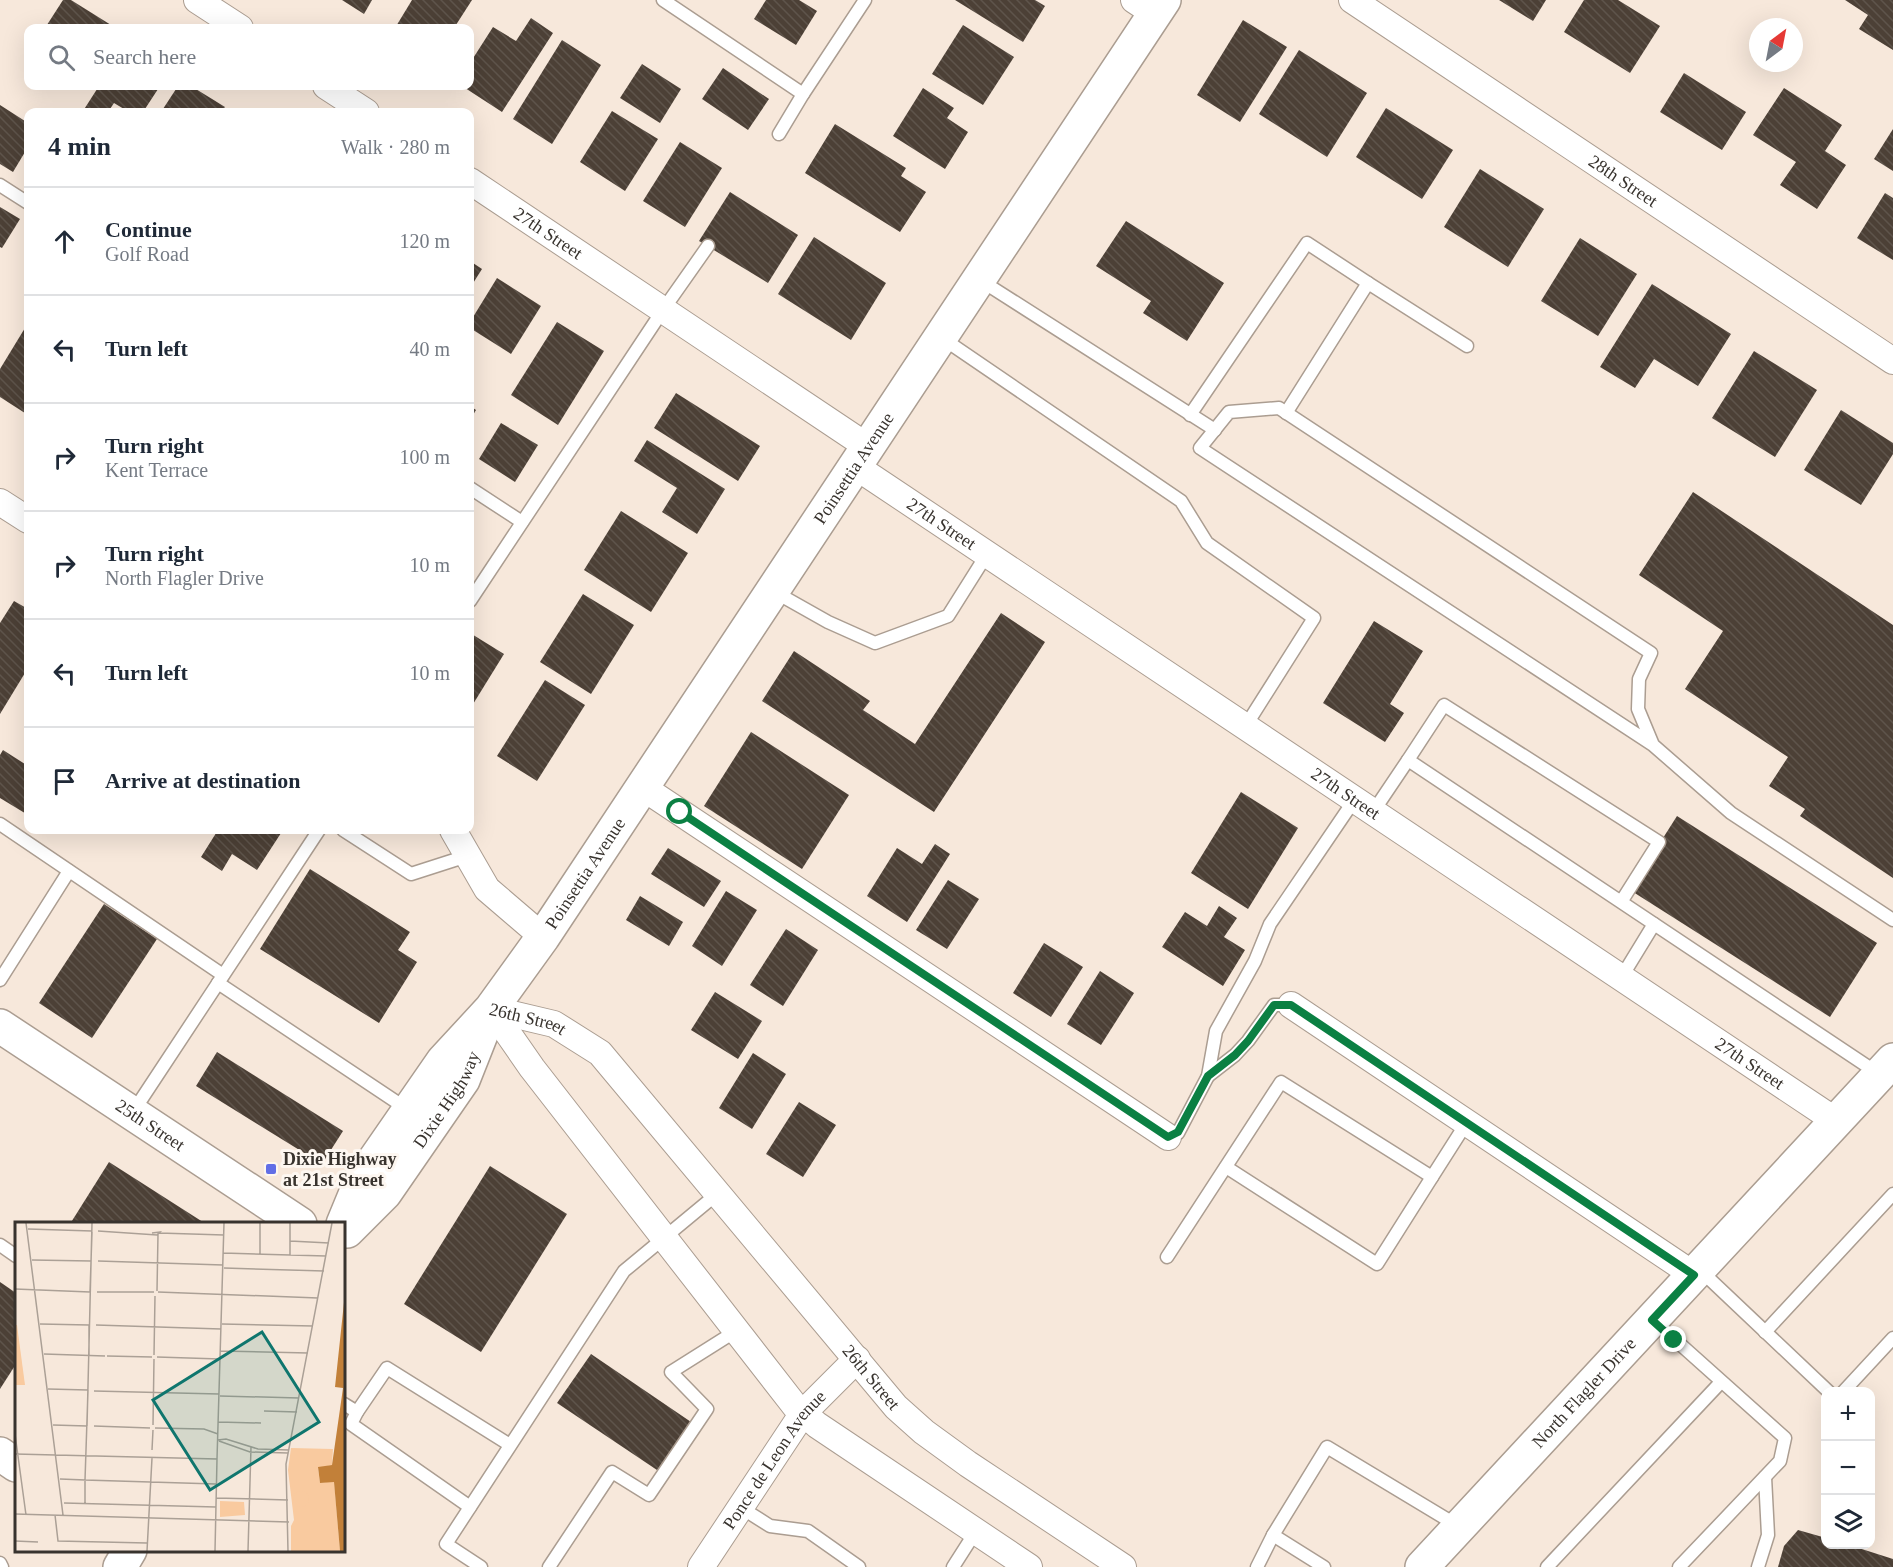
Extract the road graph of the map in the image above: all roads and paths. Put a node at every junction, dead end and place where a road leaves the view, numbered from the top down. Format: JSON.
{"nodes":[{"id":1,"x":197,"y":0,"type":"edge"},
{"id":2,"x":663,"y":0,"type":"edge"},
{"id":3,"x":865,"y":0,"type":"edge"},
{"id":4,"x":1352,"y":0,"type":"edge"},
{"id":5,"x":1151,"y":5,"type":"edge"},
{"id":6,"x":234,"y":24,"type":"edge"},
{"id":7,"x":332,"y":90,"type":"edge"},
{"id":8,"x":803,"y":94,"type":"junction"},
{"id":9,"x":360,"y":108,"type":"edge"},
{"id":10,"x":779,"y":134,"type":"dead end"},
{"id":11,"x":474,"y":184,"type":"edge"},
{"id":12,"x":0,"y":185,"type":"edge"},
{"id":13,"x":24,"y":200,"type":"edge"},
{"id":14,"x":708,"y":246,"type":"dead end"},
{"id":15,"x":979,"y":279,"type":"junction"},
{"id":16,"x":1368,"y":283,"type":"junction"},
{"id":17,"x":663,"y":310,"type":"junction"},
{"id":18,"x":941,"y":337,"type":"junction"},
{"id":19,"x":1467,"y":346,"type":"dead end"},
{"id":20,"x":1893,"y":361,"type":"edge"},
{"id":21,"x":1286,"y":413,"type":"junction"},
{"id":22,"x":1190,"y":415,"type":"junction"},
{"id":23,"x":1215,"y":430,"type":"junction"},
{"id":24,"x":862,"y":456,"type":"junction"},
{"id":25,"x":474,"y":491,"type":"edge"},
{"id":26,"x":0,"y":502,"type":"edge"},
{"id":27,"x":24,"y":517,"type":"edge"},
{"id":28,"x":522,"y":522,"type":"junction"},
{"id":29,"x":987,"y":554,"type":"junction"},
{"id":30,"x":772,"y":591,"type":"junction"},
{"id":31,"x":474,"y":595,"type":"edge"},
{"id":32,"x":1245,"y":727,"type":"junction"},
{"id":33,"x":1653,"y":745,"type":"junction"},
{"id":34,"x":1408,"y":760,"type":"junction"},
{"id":35,"x":642,"y":787,"type":"junction"},
{"id":36,"x":1364,"y":806,"type":"junction"},
{"id":37,"x":0,"y":824,"type":"edge"},
{"id":38,"x":316,"y":834,"type":"edge"},
{"id":39,"x":349,"y":834,"type":"edge"},
{"id":40,"x":455,"y":834,"type":"edge"},
{"id":41,"x":467,"y":856,"type":"junction"},
{"id":42,"x":69,"y":871,"type":"junction"},
{"id":43,"x":1621,"y":903,"type":"junction"},
{"id":44,"x":1893,"y":920,"type":"edge"},
{"id":45,"x":1654,"y":924,"type":"junction"},
{"id":46,"x":543,"y":937,"type":"junction"},
{"id":47,"x":1622,"y":978,"type":"junction"},
{"id":48,"x":220,"y":979,"type":"junction"},
{"id":49,"x":0,"y":980,"type":"edge"},
{"id":50,"x":1291,"y":1005,"type":"joint"},
{"id":51,"x":491,"y":1009,"type":"junction"},
{"id":52,"x":0,"y":1026,"type":"edge"},
{"id":53,"x":1886,"y":1067,"type":"edge"},
{"id":54,"x":1208,"y":1076,"type":"junction"},
{"id":55,"x":409,"y":1110,"type":"junction"},
{"id":56,"x":132,"y":1113,"type":"junction"},
{"id":57,"x":1836,"y":1121,"type":"junction"},
{"id":58,"x":1467,"y":1122,"type":"junction"},
{"id":59,"x":1168,"y":1137,"type":"joint"},
{"id":60,"x":1226,"y":1167,"type":"junction"},
{"id":61,"x":1432,"y":1177,"type":"junction"},
{"id":62,"x":717,"y":1194,"type":"junction"},
{"id":63,"x":1893,"y":1194,"type":"edge"},
{"id":64,"x":297,"y":1222,"type":"edge"},
{"id":65,"x":344,"y":1222,"type":"edge"},
{"id":66,"x":345,"y":1234,"type":"edge"},
{"id":67,"x":664,"y":1238,"type":"junction"},
{"id":68,"x":0,"y":1245,"type":"edge"},
{"id":69,"x":15,"y":1255,"type":"edge"},
{"id":70,"x":1167,"y":1257,"type":"dead end"},
{"id":71,"x":1696,"y":1272,"type":"junction"},
{"id":72,"x":1652,"y":1320,"type":"junction"},
{"id":73,"x":736,"y":1331,"type":"junction"},
{"id":74,"x":1765,"y":1332,"type":"junction"},
{"id":75,"x":1893,"y":1338,"type":"edge"},
{"id":76,"x":857,"y":1359,"type":"junction"},
{"id":77,"x":1721,"y":1382,"type":"junction"},
{"id":78,"x":1824,"y":1387,"type":"edge"},
{"id":79,"x":1848,"y":1387,"type":"edge"},
{"id":80,"x":345,"y":1405,"type":"edge"},
{"id":81,"x":357,"y":1412,"type":"junction"},
{"id":82,"x":803,"y":1413,"type":"junction"},
{"id":83,"x":510,"y":1445,"type":"junction"},
{"id":84,"x":0,"y":1454,"type":"edge"},
{"id":85,"x":15,"y":1464,"type":"edge"},
{"id":86,"x":1765,"y":1477,"type":"junction"},
{"id":87,"x":470,"y":1507,"type":"junction"},
{"id":88,"x":740,"y":1507,"type":"junction"},
{"id":89,"x":1459,"y":1527,"type":"junction"},
{"id":90,"x":976,"y":1531,"type":"junction"},
{"id":91,"x":1273,"y":1535,"type":"junction"},
{"id":92,"x":129,"y":1552,"type":"edge"},
{"id":93,"x":120,"y":1567,"type":"edge"},
{"id":94,"x":481,"y":1567,"type":"edge"},
{"id":95,"x":549,"y":1567,"type":"edge"},
{"id":96,"x":701,"y":1567,"type":"edge"},
{"id":97,"x":859,"y":1567,"type":"edge"},
{"id":98,"x":953,"y":1567,"type":"edge"},
{"id":99,"x":1029,"y":1567,"type":"edge"},
{"id":100,"x":1124,"y":1567,"type":"edge"},
{"id":101,"x":1257,"y":1567,"type":"edge"},
{"id":102,"x":1324,"y":1567,"type":"edge"},
{"id":103,"x":1422,"y":1567,"type":"edge"},
{"id":104,"x":1546,"y":1567,"type":"edge"},
{"id":105,"x":1679,"y":1567,"type":"edge"},
{"id":106,"x":1758,"y":1567,"type":"edge"}],
"edges":[{"from":1,"to":6,"type":"street"},
{"from":2,"to":8,"type":"lane"},
{"from":3,"to":8,"type":"lane"},
{"from":4,"to":20,"type":"street","name":"28th Street"},
{"from":5,"to":15,"type":"street","name":"Poinsettia Avenue"},
{"from":7,"to":9,"type":"street"},
{"from":8,"to":10,"type":"lane"},
{"from":11,"to":17,"type":"street","name":"27th Street"},
{"from":12,"to":13,"type":"lane"},
{"from":14,"to":17,"type":"lane"},
{"from":15,"to":18,"type":"street","name":"Poinsettia Avenue"},
{"from":15,"to":22,"type":"lane"},
{"from":16,"to":19,"type":"lane"},
{"from":16,"to":21,"type":"lane"},
{"from":16,"to":22,"type":"lane"},
{"from":17,"to":24,"type":"street","name":"27th Street"},
{"from":17,"to":28,"type":"lane"},
{"from":18,"to":24,"type":"street","name":"Poinsettia Avenue"},
{"from":18,"to":32,"type":"lane"},
{"from":21,"to":23,"type":"lane"},
{"from":21,"to":33,"type":"lane"},
{"from":22,"to":23,"type":"lane"},
{"from":23,"to":33,"type":"lane"},
{"from":24,"to":29,"type":"street","name":"27th Street"},
{"from":24,"to":30,"type":"street","name":"Poinsettia Avenue"},
{"from":25,"to":28,"type":"lane"},
{"from":26,"to":27,"type":"street"},
{"from":28,"to":31,"type":"lane"},
{"from":29,"to":30,"type":"lane"},
{"from":29,"to":32,"type":"street","name":"27th Street"},
{"from":30,"to":35,"type":"street","name":"Poinsettia Avenue"},
{"from":32,"to":36,"type":"street","name":"27th Street"},
{"from":33,"to":44,"type":"lane"},
{"from":34,"to":36,"type":"lane"},
{"from":34,"to":43,"type":"lane"},
{"from":34,"to":43,"type":"lane"},
{"from":35,"to":46,"type":"street","name":"Poinsettia Avenue"},
{"from":35,"to":59,"type":"street"},
{"from":36,"to":47,"type":"street","name":"27th Street"},
{"from":36,"to":54,"type":"lane"},
{"from":37,"to":42,"type":"lane"},
{"from":38,"to":48,"type":"lane"},
{"from":39,"to":41,"type":"lane"},
{"from":40,"to":41,"type":"street"},
{"from":41,"to":46,"type":"street"},
{"from":42,"to":48,"type":"lane"},
{"from":42,"to":49,"type":"lane"},
{"from":43,"to":45,"type":"lane"},
{"from":45,"to":47,"type":"lane"},
{"from":45,"to":53,"type":"lane"},
{"from":46,"to":51,"type":"street","name":"Dixie Highway"},
{"from":47,"to":57,"type":"street","name":"27th Street"},
{"from":48,"to":55,"type":"lane"},
{"from":48,"to":56,"type":"lane"},
{"from":50,"to":54,"type":"lane"},
{"from":50,"to":58,"type":"street"},
{"from":51,"to":55,"type":"street","name":"Dixie Highway"},
{"from":51,"to":62,"type":"street","name":"26th Street"},
{"from":51,"to":66,"type":"street","name":"Dixie Highway"},
{"from":51,"to":67,"type":"street","name":"26th Street"},
{"from":52,"to":56,"type":"street","name":"25th Street"},
{"from":53,"to":57,"type":"street","name":"North Flagler Drive"},
{"from":54,"to":59,"type":"lane"},
{"from":55,"to":65,"type":"street","name":"Dixie Highway"},
{"from":56,"to":64,"type":"street","name":"25th Street"},
{"from":57,"to":71,"type":"street","name":"North Flagler Drive"},
{"from":58,"to":61,"type":"lane"},
{"from":58,"to":71,"type":"street"},
{"from":60,"to":61,"type":"lane"},
{"from":60,"to":61,"type":"lane"},
{"from":60,"to":70,"type":"lane"},
{"from":62,"to":67,"type":"lane"},
{"from":62,"to":76,"type":"street","name":"26th Street"},
{"from":63,"to":74,"type":"lane"},
{"from":67,"to":73,"type":"street","name":"26th Street"},
{"from":67,"to":83,"type":"lane"},
{"from":68,"to":69,"type":"lane"},
{"from":71,"to":72,"type":"street","name":"North Flagler Drive"},
{"from":71,"to":74,"type":"lane"},
{"from":72,"to":77,"type":"lane"},
{"from":72,"to":89,"type":"street","name":"North Flagler Drive"},
{"from":73,"to":82,"type":"street","name":"26th Street"},
{"from":73,"to":95,"type":"lane"},
{"from":74,"to":78,"type":"lane"},
{"from":75,"to":79,"type":"lane"},
{"from":76,"to":82,"type":"street","name":"Ponce de Leon Avenue"},
{"from":76,"to":100,"type":"street","name":"26th Street"},
{"from":77,"to":86,"type":"lane"},
{"from":77,"to":104,"type":"lane"},
{"from":80,"to":81,"type":"lane"},
{"from":81,"to":83,"type":"lane"},
{"from":81,"to":87,"type":"lane"},
{"from":82,"to":88,"type":"street","name":"Ponce de Leon Avenue"},
{"from":82,"to":90,"type":"street","name":"26th Street"},
{"from":83,"to":87,"type":"lane"},
{"from":84,"to":85,"type":"street"},
{"from":86,"to":105,"type":"lane"},
{"from":86,"to":106,"type":"lane"},
{"from":87,"to":94,"type":"lane"},
{"from":88,"to":96,"type":"street","name":"Ponce de Leon Avenue"},
{"from":88,"to":97,"type":"lane"},
{"from":89,"to":91,"type":"lane"},
{"from":89,"to":103,"type":"street","name":"North Flagler Drive"},
{"from":90,"to":98,"type":"lane"},
{"from":90,"to":99,"type":"street","name":"26th Street"},
{"from":91,"to":101,"type":"lane"},
{"from":91,"to":102,"type":"lane"},
{"from":92,"to":93,"type":"street"}]}
